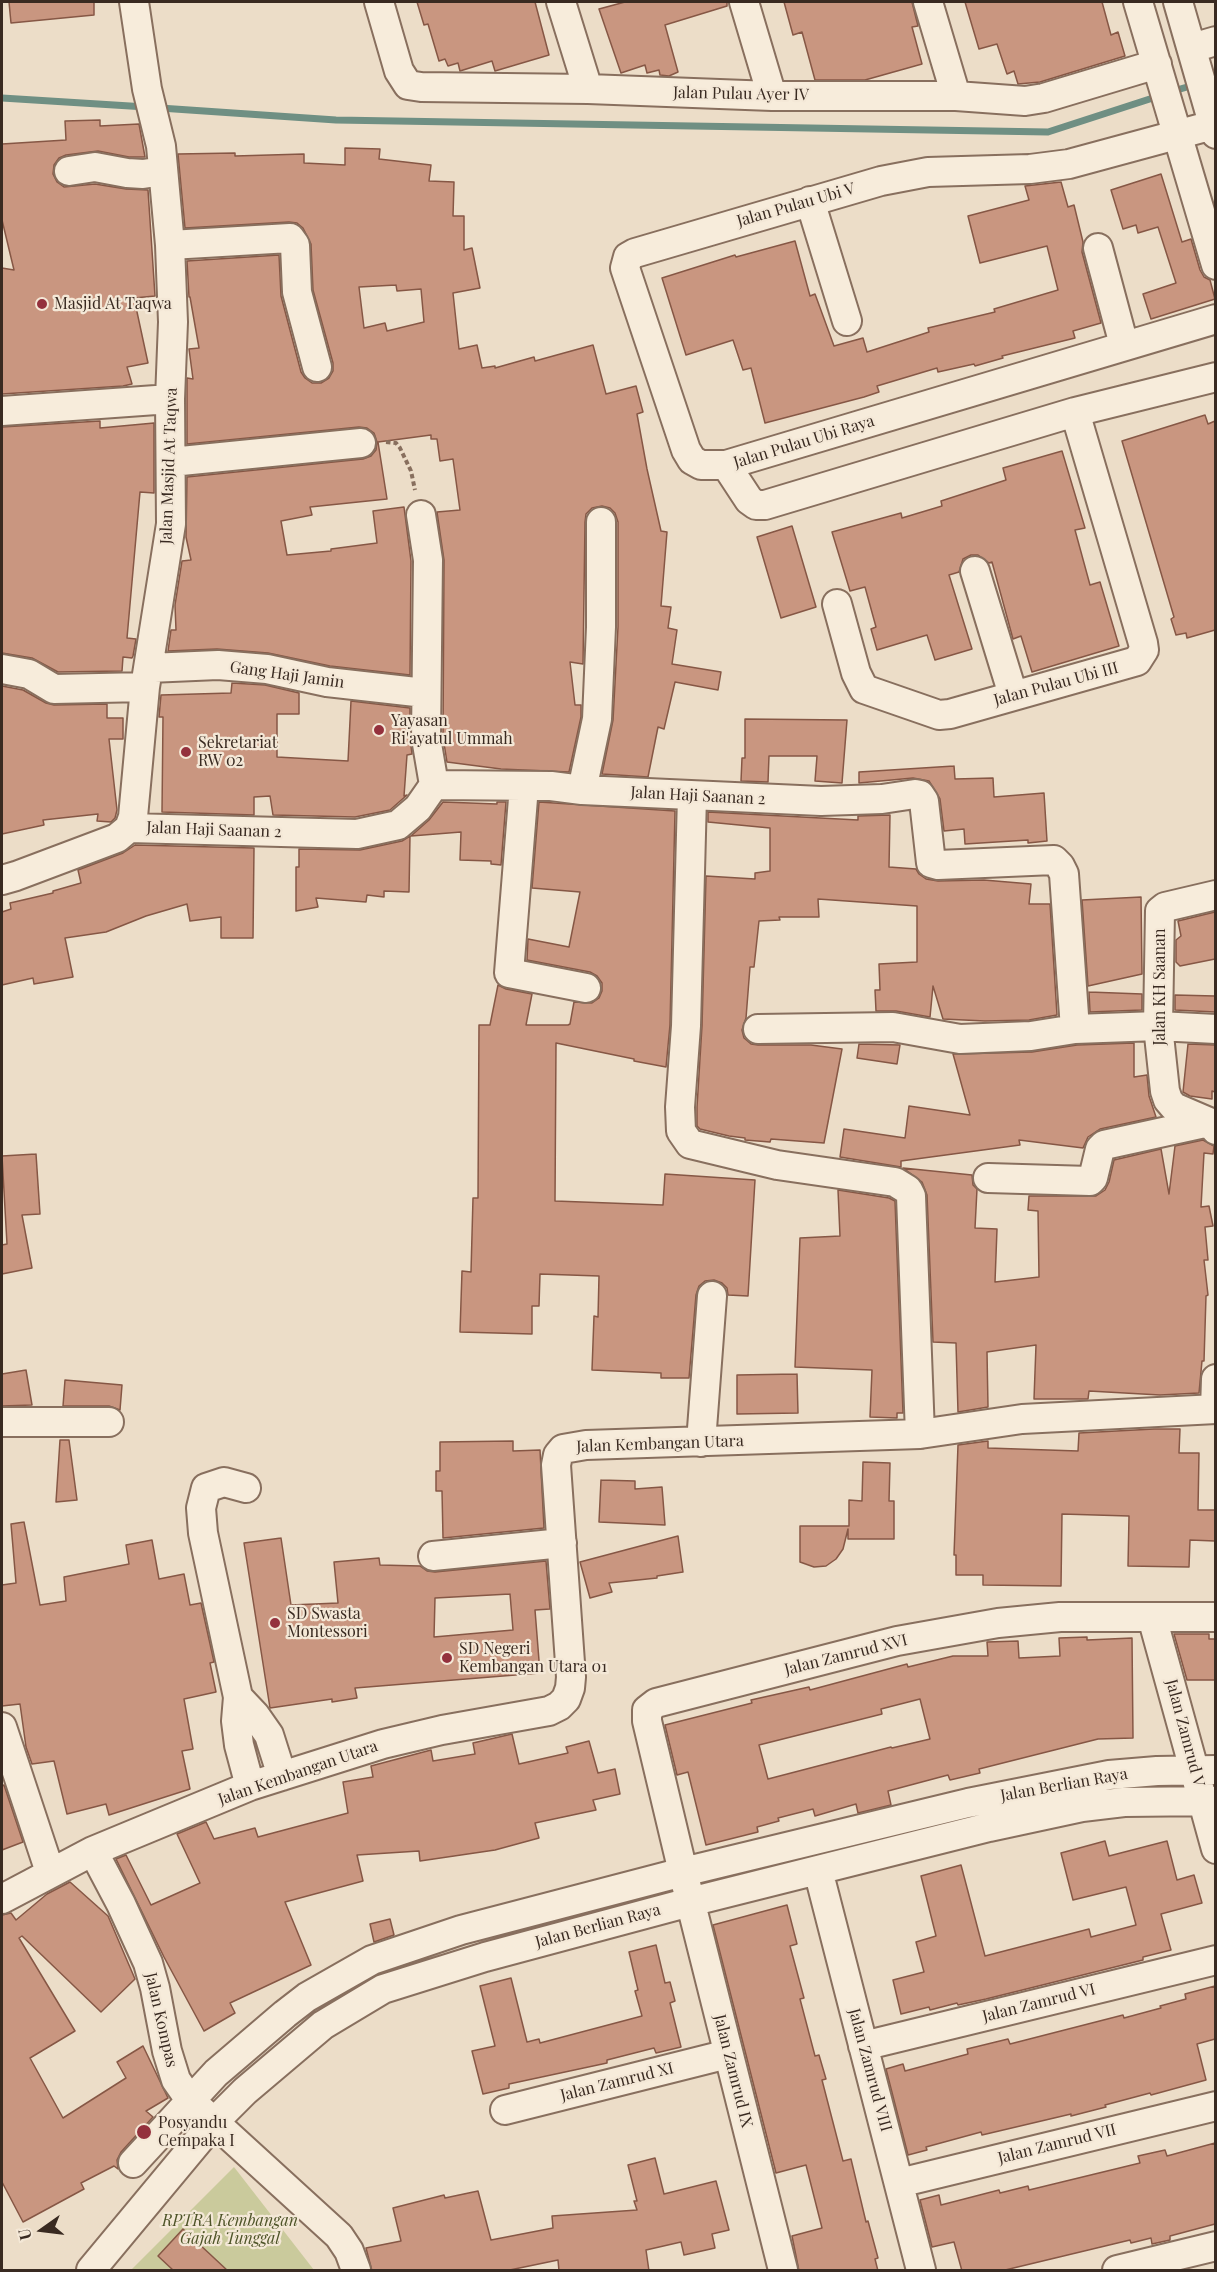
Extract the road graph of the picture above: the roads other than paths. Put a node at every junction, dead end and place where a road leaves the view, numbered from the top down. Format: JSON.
{"nodes":[{"id":1,"x":134,"y":2,"type":"edge"},
{"id":2,"x":380,"y":2,"type":"edge"},
{"id":3,"x":561,"y":2,"type":"edge"},
{"id":4,"x":744,"y":2,"type":"edge"},
{"id":5,"x":928,"y":2,"type":"edge"},
{"id":6,"x":1138,"y":2,"type":"edge"},
{"id":7,"x":1178,"y":2,"type":"edge"},
{"id":8,"x":1200,"y":48,"type":"edge"},
{"id":9,"x":1158,"y":68,"type":"junction"},
{"id":10,"x":588,"y":89,"type":"junction"},
{"id":11,"x":772,"y":96,"type":"junction"},
{"id":12,"x":956,"y":96,"type":"junction"},
{"id":13,"x":1213,"y":123,"type":"edge"},
{"id":14,"x":1175,"y":126,"type":"junction"},
{"id":15,"x":69,"y":171,"type":"dead end"},
{"id":16,"x":164,"y":171,"type":"junction"},
{"id":17,"x":810,"y":201,"type":"junction"},
{"id":18,"x":170,"y":246,"type":"junction"},
{"id":19,"x":1098,"y":248,"type":"dead end"},
{"id":20,"x":1215,"y":265,"type":"edge"},
{"id":21,"x":1215,"y":319,"type":"edge"},
{"id":22,"x":847,"y":321,"type":"dead end"},
{"id":23,"x":1124,"y":345,"type":"junction"},
{"id":24,"x":317,"y":367,"type":"dead end"},
{"id":25,"x":1215,"y":377,"type":"edge"},
{"id":26,"x":171,"y":399,"type":"junction"},
{"id":27,"x":2,"y":411,"type":"edge"},
{"id":28,"x":1075,"y":412,"type":"junction"},
{"id":29,"x":361,"y":443,"type":"road end"},
{"id":30,"x":171,"y":462,"type":"junction"},
{"id":31,"x":726,"y":465,"type":"junction"},
{"id":32,"x":420,"y":514,"type":"road end"},
{"id":33,"x":601,"y":522,"type":"dead end"},
{"id":34,"x":975,"y":571,"type":"dead end"},
{"id":35,"x":837,"y":604,"type":"dead end"},
{"id":36,"x":2,"y":669,"type":"edge"},
{"id":37,"x":147,"y":678,"type":"junction"},
{"id":38,"x":425,"y":693,"type":"junction"},
{"id":39,"x":1013,"y":695,"type":"junction"},
{"id":40,"x":434,"y":785,"type":"junction"},
{"id":41,"x":524,"y":786,"type":"junction"},
{"id":42,"x":582,"y":790,"type":"junction"},
{"id":43,"x":692,"y":796,"type":"junction"},
{"id":44,"x":129,"y":828,"type":"junction"},
{"id":45,"x":2,"y":880,"type":"edge"},
{"id":46,"x":1215,"y":895,"type":"edge"},
{"id":47,"x":586,"y":988,"type":"dead end"},
{"id":48,"x":1158,"y":1026,"type":"junction"},
{"id":49,"x":758,"y":1029,"type":"dead end"},
{"id":50,"x":1076,"y":1029,"type":"junction"},
{"id":51,"x":1215,"y":1029,"type":"edge"},
{"id":52,"x":1212,"y":1126,"type":"edge"},
{"id":53,"x":988,"y":1178,"type":"dead end"},
{"id":54,"x":712,"y":1296,"type":"dead end"},
{"id":55,"x":1215,"y":1379,"type":"edge"},
{"id":56,"x":1215,"y":1409,"type":"edge"},
{"id":57,"x":2,"y":1422,"type":"edge"},
{"id":58,"x":109,"y":1422,"type":"dead end"},
{"id":59,"x":921,"y":1434,"type":"junction"},
{"id":60,"x":701,"y":1442,"type":"junction"},
{"id":61,"x":246,"y":1488,"type":"dead end"},
{"id":62,"x":562,"y":1543,"type":"junction"},
{"id":63,"x":433,"y":1556,"type":"dead end"},
{"id":64,"x":1152,"y":1617,"type":"junction"},
{"id":65,"x":1215,"y":1617,"type":"edge"},
{"id":66,"x":238,"y":1697,"type":"junction"},
{"id":67,"x":2,"y":1731,"type":"edge"},
{"id":68,"x":1205,"y":1770,"type":"edge"},
{"id":69,"x":282,"y":1776,"type":"junction"},
{"id":70,"x":250,"y":1786,"type":"junction"},
{"id":71,"x":1209,"y":1801,"type":"edge"},
{"id":72,"x":1215,"y":1849,"type":"edge"},
{"id":73,"x":93,"y":1851,"type":"junction"},
{"id":74,"x":818,"y":1870,"type":"junction"},
{"id":75,"x":50,"y":1872,"type":"junction"},
{"id":76,"x":682,"y":1872,"type":"junction"},
{"id":77,"x":2,"y":1899,"type":"edge"},
{"id":78,"x":690,"y":1902,"type":"junction"},
{"id":79,"x":372,"y":1960,"type":"junction"},
{"id":80,"x":1215,"y":1960,"type":"edge"},
{"id":81,"x":383,"y":1989,"type":"junction"},
{"id":82,"x":863,"y":2046,"type":"junction"},
{"id":83,"x":728,"y":2054,"type":"junction"},
{"id":84,"x":190,"y":2100,"type":"junction"},
{"id":85,"x":1215,"y":2106,"type":"edge"},
{"id":86,"x":505,"y":2110,"type":"dead end"},
{"id":87,"x":214,"y":2122,"type":"junction"},
{"id":88,"x":134,"y":2163,"type":"dead end"},
{"id":89,"x":899,"y":2183,"type":"junction"},
{"id":90,"x":1215,"y":2246,"type":"edge"},
{"id":91,"x":91,"y":2271,"type":"edge"},
{"id":92,"x":356,"y":2271,"type":"edge"},
{"id":93,"x":783,"y":2271,"type":"edge"},
{"id":94,"x":921,"y":2271,"type":"edge"},
{"id":95,"x":1117,"y":2271,"type":"edge"}],
"edges":[{"from":1,"to":16,"type":"street","name":"Jalan Masjid At Taqwa"},
{"from":2,"to":10,"type":"street","name":"Jalan Pulau Ayer IV"},
{"from":3,"to":10,"type":"street"},
{"from":4,"to":11,"type":"street"},
{"from":5,"to":12,"type":"street"},
{"from":6,"to":9,"type":"street"},
{"from":7,"to":8,"type":"street"},
{"from":8,"to":13,"type":"street"},
{"from":9,"to":12,"type":"street","name":"Jalan Pulau Ayer IV"},
{"from":9,"to":14,"type":"street"},
{"from":10,"to":11,"type":"street","name":"Jalan Pulau Ayer IV"},
{"from":11,"to":12,"type":"street","name":"Jalan Pulau Ayer IV"},
{"from":13,"to":14,"type":"street","name":"Jalan Pulau Ubi V"},
{"from":14,"to":17,"type":"street","name":"Jalan Pulau Ubi V"},
{"from":14,"to":20,"type":"street"},
{"from":15,"to":16,"type":"street"},
{"from":16,"to":18,"type":"street","name":"Jalan Masjid At Taqwa"},
{"from":17,"to":22,"type":"street"},
{"from":17,"to":31,"type":"street","name":"Jalan Pulau Ubi V"},
{"from":18,"to":24,"type":"street"},
{"from":18,"to":26,"type":"street","name":"Jalan Masjid At Taqwa"},
{"from":19,"to":23,"type":"street"},
{"from":21,"to":23,"type":"street","name":"Jalan Pulau Ubi Raya"},
{"from":23,"to":31,"type":"street","name":"Jalan Pulau Ubi Raya"},
{"from":25,"to":28,"type":"street","name":"Jalan Pulau Ubi Raya"},
{"from":26,"to":27,"type":"street"},
{"from":26,"to":30,"type":"street","name":"Jalan Masjid At Taqwa"},
{"from":28,"to":31,"type":"street","name":"Jalan Pulau Ubi Raya"},
{"from":28,"to":39,"type":"street","name":"Jalan Pulau Ubi III"},
{"from":29,"to":30,"type":"street"},
{"from":30,"to":37,"type":"street","name":"Jalan Masjid At Taqwa"},
{"from":32,"to":38,"type":"street"},
{"from":33,"to":42,"type":"street"},
{"from":34,"to":39,"type":"street"},
{"from":35,"to":39,"type":"street","name":"Jalan Pulau Ubi III"},
{"from":36,"to":37,"type":"street","name":"Gang Haji Jamin"},
{"from":37,"to":38,"type":"street","name":"Gang Haji Jamin"},
{"from":37,"to":44,"type":"street","name":"Jalan Masjid At Taqwa"},
{"from":38,"to":40,"type":"street"},
{"from":40,"to":41,"type":"street","name":"Jalan Haji Saanan 2"},
{"from":40,"to":44,"type":"street","name":"Jalan Haji Saanan 2"},
{"from":41,"to":42,"type":"street","name":"Jalan Haji Saanan 2"},
{"from":41,"to":47,"type":"street"},
{"from":42,"to":43,"type":"street","name":"Jalan Haji Saanan 2"},
{"from":43,"to":50,"type":"street","name":"Jalan Haji Saanan 2"},
{"from":43,"to":59,"type":"street"},
{"from":44,"to":45,"type":"street"},
{"from":46,"to":48,"type":"street","name":"Jalan KH Saanan"},
{"from":48,"to":50,"type":"street"},
{"from":48,"to":51,"type":"street"},
{"from":48,"to":52,"type":"street","name":"Jalan KH Saanan"},
{"from":49,"to":50,"type":"street"},
{"from":52,"to":53,"type":"street"},
{"from":54,"to":60,"type":"street"},
{"from":55,"to":56,"type":"street"},
{"from":56,"to":59,"type":"street","name":"Jalan Kembangan Utara"},
{"from":57,"to":58,"type":"street"},
{"from":59,"to":60,"type":"street","name":"Jalan Kembangan Utara"},
{"from":60,"to":62,"type":"street","name":"Jalan Kembangan Utara"},
{"from":61,"to":66,"type":"street"},
{"from":62,"to":63,"type":"street"},
{"from":62,"to":69,"type":"street","name":"Jalan Kembangan Utara"},
{"from":64,"to":65,"type":"street","name":"Jalan Zamrud XVI"},
{"from":64,"to":68,"type":"street","name":"Jalan Zamrud V"},
{"from":64,"to":76,"type":"street","name":"Jalan Zamrud XVI"},
{"from":66,"to":69,"type":"street"},
{"from":66,"to":70,"type":"street"},
{"from":67,"to":75,"type":"street"},
{"from":68,"to":71,"type":"street","name":"Jalan Zamrud V"},
{"from":68,"to":76,"type":"street","name":"Jalan Berlian Raya"},
{"from":69,"to":70,"type":"street","name":"Jalan Kembangan Utara"},
{"from":70,"to":73,"type":"street","name":"Jalan Kembangan Utara"},
{"from":71,"to":72,"type":"street","name":"Jalan Zamrud V"},
{"from":71,"to":74,"type":"street","name":"Jalan Berlian Raya"},
{"from":73,"to":75,"type":"street","name":"Jalan Kembangan Utara"},
{"from":73,"to":84,"type":"street","name":"Jalan Kompas"},
{"from":74,"to":78,"type":"street","name":"Jalan Berlian Raya"},
{"from":74,"to":82,"type":"street","name":"Jalan Zamrud VIII"},
{"from":75,"to":77,"type":"street","name":"Jalan Kembangan Utara"},
{"from":76,"to":78,"type":"street","name":"Jalan Zamrud IX"},
{"from":76,"to":79,"type":"street","name":"Jalan Berlian Raya"},
{"from":78,"to":81,"type":"street","name":"Jalan Berlian Raya"},
{"from":78,"to":83,"type":"street","name":"Jalan Zamrud IX"},
{"from":79,"to":81,"type":"street"},
{"from":79,"to":84,"type":"street","name":"Jalan Berlian Raya"},
{"from":80,"to":82,"type":"street","name":"Jalan Zamrud VI"},
{"from":81,"to":87,"type":"street","name":"Jalan Berlian Raya"},
{"from":82,"to":89,"type":"street","name":"Jalan Zamrud VIII"},
{"from":83,"to":86,"type":"street","name":"Jalan Zamrud XI"},
{"from":83,"to":93,"type":"street","name":"Jalan Zamrud IX"},
{"from":84,"to":87,"type":"street","name":"Jalan Kompas"},
{"from":84,"to":88,"type":"street","name":"Jalan Berlian Raya"},
{"from":85,"to":89,"type":"street","name":"Jalan Zamrud VII"},
{"from":87,"to":91,"type":"street","name":"Jalan Berlian Raya"},
{"from":87,"to":92,"type":"street","name":"Jalan Kompas"},
{"from":89,"to":94,"type":"street","name":"Jalan Zamrud VIII"},
{"from":90,"to":95,"type":"street"}]}
